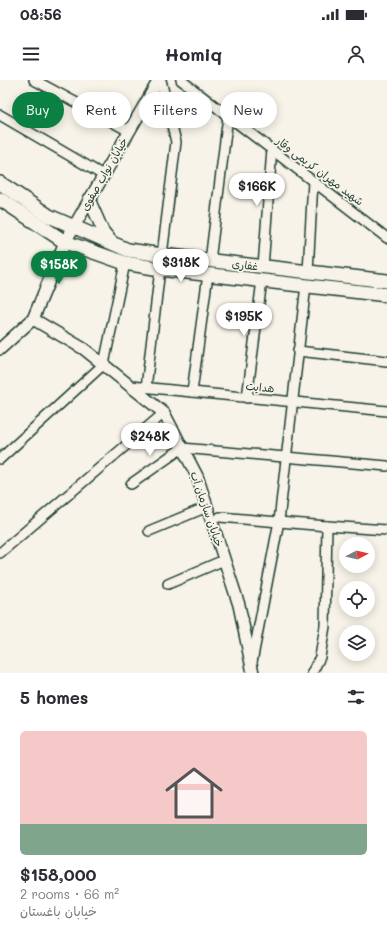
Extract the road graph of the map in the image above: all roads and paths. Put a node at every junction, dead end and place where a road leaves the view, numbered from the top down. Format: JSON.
{"nodes":[{"id":1,"x":34,"y":80,"type":"edge"},
{"id":2,"x":160,"y":80,"type":"edge"},
{"id":3,"x":181,"y":80,"type":"edge"},
{"id":4,"x":220,"y":110,"type":"edge"},
{"id":5,"x":0,"y":115,"type":"edge"},
{"id":6,"x":227,"y":128,"type":"edge"},
{"id":7,"x":244,"y":128,"type":"edge"},
{"id":8,"x":129,"y":131,"type":"junction"},
{"id":9,"x":272,"y":150,"type":"junction"},
{"id":10,"x":104,"y":175,"type":"junction"},
{"id":11,"x":313,"y":181,"type":"junction"},
{"id":12,"x":0,"y":184,"type":"edge"},
{"id":13,"x":0,"y":199,"type":"edge"},
{"id":14,"x":89,"y":199,"type":"junction"},
{"id":15,"x":74,"y":226,"type":"junction"},
{"id":16,"x":386,"y":236,"type":"edge"},
{"id":17,"x":64,"y":242,"type":"junction"},
{"id":18,"x":113,"y":243,"type":"junction"},
{"id":19,"x":162,"y":255,"type":"junction"},
{"id":20,"x":210,"y":261,"type":"junction"},
{"id":21,"x":125,"y":263,"type":"junction"},
{"id":22,"x":160,"y":268,"type":"junction"},
{"id":23,"x":308,"y":272,"type":"junction"},
{"id":24,"x":262,"y":273,"type":"junction"},
{"id":25,"x":208,"y":274,"type":"junction"},
{"id":26,"x":387,"y":281,"type":"edge"},
{"id":27,"x":306,"y":285,"type":"junction"},
{"id":28,"x":387,"y":295,"type":"edge"},
{"id":29,"x":33,"y":319,"type":"junction"},
{"id":30,"x":0,"y":349,"type":"edge"},
{"id":31,"x":298,"y":352,"type":"junction"},
{"id":32,"x":387,"y":361,"type":"edge"},
{"id":33,"x":104,"y":364,"type":"junction"},
{"id":34,"x":131,"y":386,"type":"junction"},
{"id":35,"x":146,"y":388,"type":"junction"},
{"id":36,"x":192,"y":392,"type":"junction"},
{"id":37,"x":247,"y":398,"type":"junction"},
{"id":38,"x":293,"y":402,"type":"junction"},
{"id":39,"x":387,"y":411,"type":"edge"},
{"id":40,"x":164,"y":413,"type":"junction"},
{"id":41,"x":182,"y":448,"type":"junction"},
{"id":42,"x":286,"y":458,"type":"junction"},
{"id":43,"x":0,"y":459,"type":"edge"},
{"id":44,"x":387,"y":466,"type":"edge"},
{"id":45,"x":131,"y":484,"type":"dead end"},
{"id":46,"x":207,"y":506,"type":"junction"},
{"id":47,"x":220,"y":517,"type":"dead end"},
{"id":48,"x":279,"y":521,"type":"junction"},
{"id":49,"x":327,"y":526,"type":"junction"},
{"id":50,"x":387,"y":530,"type":"edge"},
{"id":51,"x":149,"y":531,"type":"dead end"},
{"id":52,"x":0,"y":552,"type":"edge"},
{"id":53,"x":224,"y":560,"type":"junction"},
{"id":54,"x":168,"y":584,"type":"dead end"},
{"id":55,"x":252,"y":668,"type":"edge"},
{"id":56,"x":312,"y":673,"type":"edge"}],
"edges":[{"from":1,"to":8,"type":"street"},
{"from":2,"to":8,"type":"street","name":"خیابان نواب صفوی"},
{"from":2,"to":19,"type":"street"},
{"from":3,"to":4,"type":"street","name":"شهید مهران کریمی وقار"},
{"from":5,"to":10,"type":"street"},
{"from":6,"to":20,"type":"street"},
{"from":7,"to":9,"type":"street","name":"شهید مهران کریمی وقار"},
{"from":8,"to":10,"type":"street","name":"خیابان نواب صفوی"},
{"from":9,"to":11,"type":"street","name":"شهید مهران کریمی وقار"},
{"from":9,"to":24,"type":"street"},
{"from":10,"to":14,"type":"street","name":"خیابان نواب صفوی"},
{"from":11,"to":16,"type":"street","name":"شهید مهران کریمی وقار"},
{"from":11,"to":23,"type":"street"},
{"from":12,"to":15,"type":"main road","name":"غفاری"},
{"from":13,"to":17,"type":"main road","name":"غفاری"},
{"from":14,"to":15,"type":"street","name":"خیابان نواب صفوی"},
{"from":14,"to":18,"type":"street"},
{"from":15,"to":17,"type":"street","name":"خیابان نواب صفوی"},
{"from":15,"to":18,"type":"main road","name":"غفاری"},
{"from":17,"to":21,"type":"main road","name":"غفاری"},
{"from":17,"to":29,"type":"street","name":"خیابان نواب صفوی"},
{"from":18,"to":19,"type":"main road","name":"غفاری"},
{"from":19,"to":20,"type":"main road","name":"غفاری"},
{"from":20,"to":24,"type":"main road","name":"غفاری"},
{"from":21,"to":22,"type":"main road","name":"غفاری"},
{"from":21,"to":33,"type":"street"},
{"from":22,"to":25,"type":"main road","name":"غفاری"},
{"from":22,"to":35,"type":"street"},
{"from":23,"to":24,"type":"main road","name":"غفاری"},
{"from":23,"to":26,"type":"main road","name":"غفاری"},
{"from":24,"to":25,"type":"main road","name":"غفاری"},
{"from":24,"to":27,"type":"main road","name":"غفاری"},
{"from":24,"to":37,"type":"street"},
{"from":25,"to":36,"type":"street"},
{"from":27,"to":28,"type":"main road","name":"غفاری"},
{"from":27,"to":31,"type":"street"},
{"from":29,"to":30,"type":"street"},
{"from":29,"to":33,"type":"street","name":"خیابان سازمان آب"},
{"from":31,"to":32,"type":"street"},
{"from":31,"to":38,"type":"street"},
{"from":33,"to":34,"type":"street","name":"خیابان سازمان آب"},
{"from":33,"to":43,"type":"street"},
{"from":34,"to":35,"type":"street","name":"هدایت"},
{"from":34,"to":40,"type":"street","name":"خیابان سازمان آب"},
{"from":35,"to":36,"type":"street","name":"هدایت"},
{"from":36,"to":37,"type":"street","name":"هدایت"},
{"from":37,"to":38,"type":"street","name":"هدایت"},
{"from":38,"to":39,"type":"street","name":"هدایت"},
{"from":38,"to":42,"type":"street"},
{"from":40,"to":41,"type":"street","name":"خیابان سازمان آب"},
{"from":40,"to":52,"type":"street"},
{"from":41,"to":42,"type":"street"},
{"from":41,"to":45,"type":"street"},
{"from":41,"to":46,"type":"street","name":"خیابان سازمان آب"},
{"from":42,"to":44,"type":"street"},
{"from":42,"to":48,"type":"street"},
{"from":46,"to":51,"type":"street"},
{"from":46,"to":53,"type":"street","name":"خیابان سازمان آب"},
{"from":47,"to":48,"type":"street"},
{"from":48,"to":49,"type":"street"},
{"from":48,"to":55,"type":"street"},
{"from":49,"to":50,"type":"street"},
{"from":49,"to":56,"type":"street"},
{"from":53,"to":54,"type":"street"},
{"from":53,"to":55,"type":"street","name":"خیابان سازمان آب"}]}
